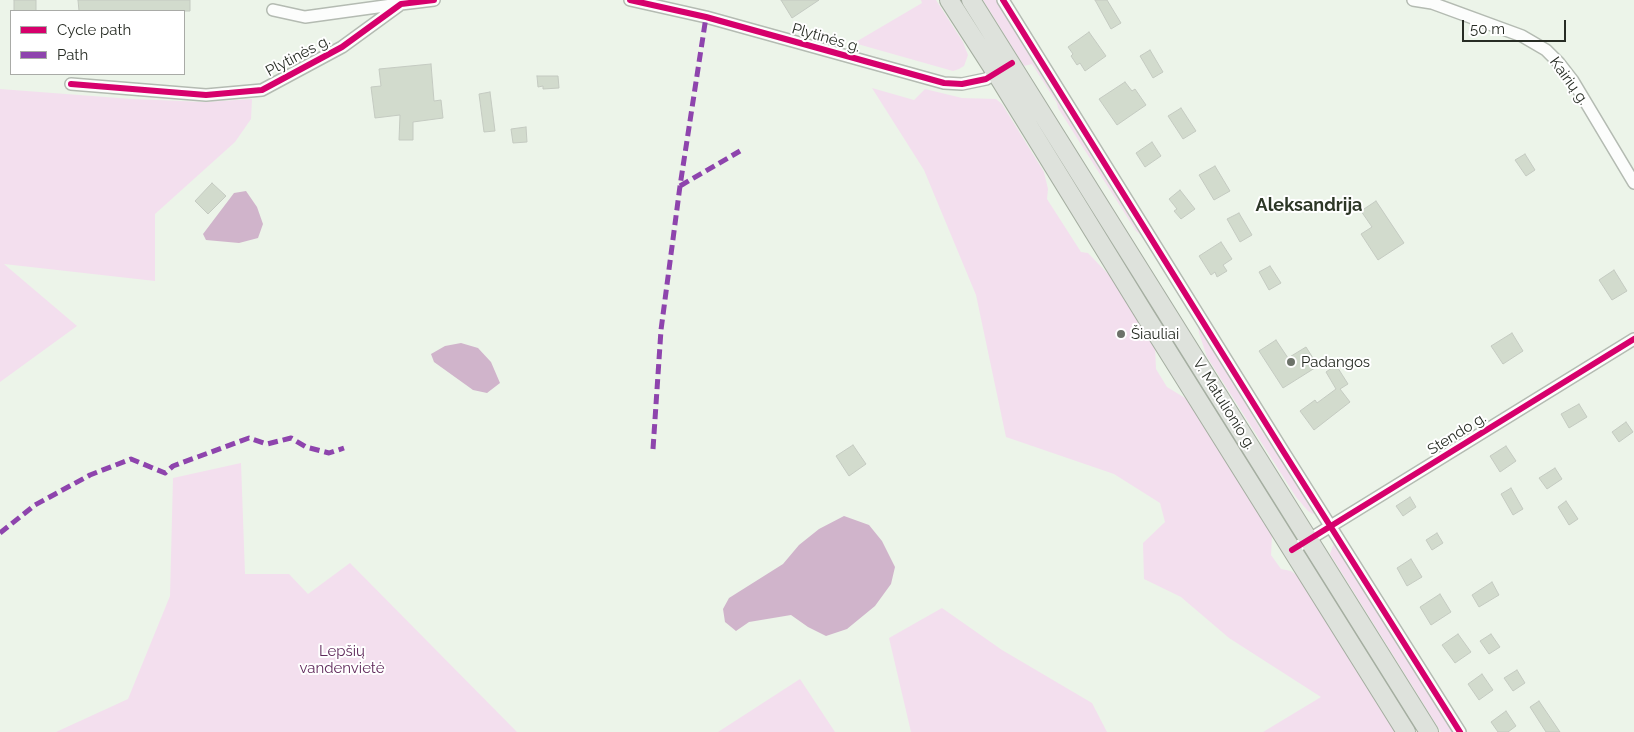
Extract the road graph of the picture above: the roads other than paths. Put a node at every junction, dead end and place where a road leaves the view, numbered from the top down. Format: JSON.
{"nodes":[{"id":1,"x":434,"y":0,"type":"edge"},
{"id":2,"x":630,"y":0,"type":"edge"},
{"id":3,"x":949,"y":0,"type":"edge"},
{"id":4,"x":972,"y":0,"type":"edge"},
{"id":5,"x":1003,"y":0,"type":"edge"},
{"id":6,"x":1413,"y":0,"type":"edge"},
{"id":7,"x":401,"y":4,"type":"junction"},
{"id":8,"x":273,"y":10,"type":"dead end"},
{"id":9,"x":1012,"y":63,"type":"junction"},
{"id":10,"x":996,"y":72,"type":"junction"},
{"id":11,"x":71,"y":84,"type":"dead end"},
{"id":12,"x":1634,"y":183,"type":"edge"},
{"id":13,"x":1634,"y":339,"type":"edge"},
{"id":14,"x":1331,"y":526,"type":"junction"},
{"id":15,"x":1309,"y":539,"type":"junction"},
{"id":16,"x":1292,"y":550,"type":"junction"},
{"id":17,"x":1406,"y":732,"type":"edge"},
{"id":18,"x":1429,"y":732,"type":"edge"},
{"id":19,"x":1460,"y":732,"type":"edge"}],
"edges":[{"from":1,"to":7,"type":"street","name":"Plytinės g."},
{"from":2,"to":10,"type":"street","name":"Plytinės g."},
{"from":3,"to":10,"type":"highway","name":"V. Matulionio g."},
{"from":4,"to":9,"type":"highway","name":"V. Matulionio g."},
{"from":5,"to":14,"type":"street"},
{"from":6,"to":12,"type":"street","name":"Kairių g."},
{"from":7,"to":8,"type":"street"},
{"from":7,"to":11,"type":"street","name":"Plytinės g."},
{"from":9,"to":10,"type":"street","name":"Plytinės g."},
{"from":9,"to":15,"type":"highway","name":"V. Matulionio g."},
{"from":10,"to":16,"type":"highway","name":"V. Matulionio g."},
{"from":13,"to":14,"type":"street","name":"Stendo g."},
{"from":14,"to":15,"type":"street","name":"Stendo g."},
{"from":14,"to":19,"type":"street"},
{"from":15,"to":16,"type":"street","name":"Stendo g."},
{"from":15,"to":18,"type":"highway","name":"V. Matulionio g."},
{"from":16,"to":17,"type":"highway","name":"V. Matulionio g."}]}
